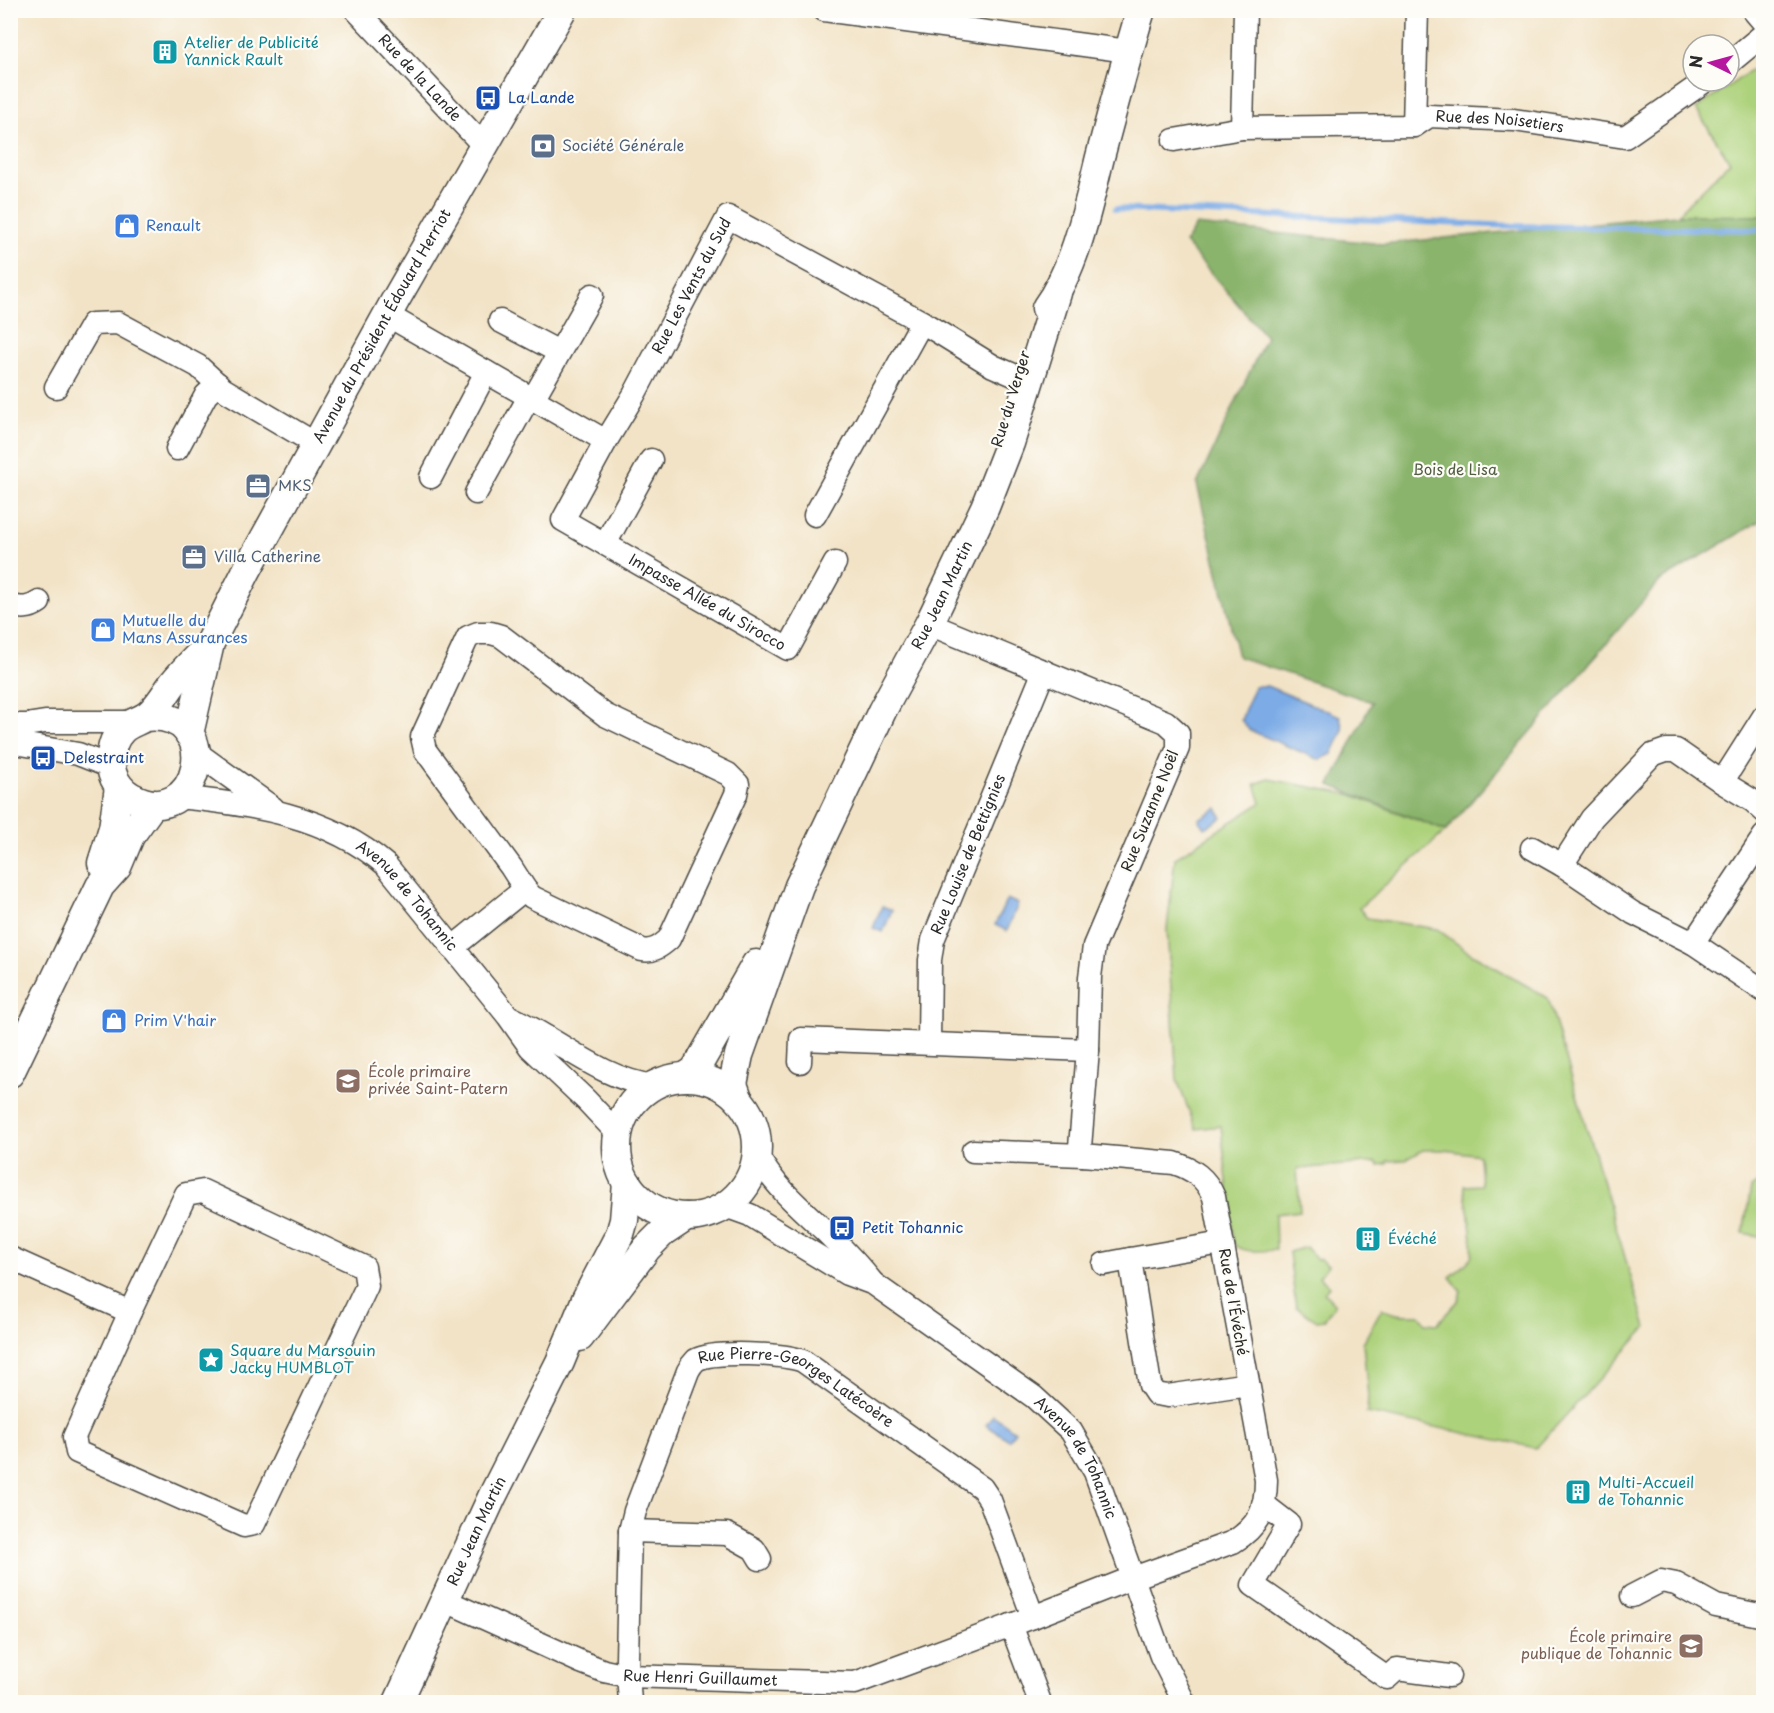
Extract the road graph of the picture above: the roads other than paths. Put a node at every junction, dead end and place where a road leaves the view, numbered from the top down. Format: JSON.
{"nodes":[{"id":1,"x":356,"y":10,"type":"edge"},
{"id":2,"x":562,"y":10,"type":"edge"},
{"id":3,"x":824,"y":10,"type":"edge"},
{"id":4,"x":1141,"y":10,"type":"edge"},
{"id":5,"x":1245,"y":10,"type":"edge"},
{"id":6,"x":1417,"y":10,"type":"edge"},
{"id":7,"x":1753,"y":10,"type":"edge"},
{"id":8,"x":1764,"y":23,"type":"edge"},
{"id":9,"x":1764,"y":34,"type":"edge"},
{"id":10,"x":1128,"y":51,"type":"junction"},
{"id":11,"x":1741,"y":53,"type":"edge"},
{"id":12,"x":1688,"y":93,"type":"edge"},
{"id":13,"x":1414,"y":126,"type":"junction"},
{"id":14,"x":1242,"y":128,"type":"junction"},
{"id":15,"x":1174,"y":140,"type":"dead end"},
{"id":16,"x":483,"y":145,"type":"junction"},
{"id":17,"x":1057,"y":293,"type":"junction"},
{"id":18,"x":592,"y":295,"type":"dead end"},
{"id":19,"x":387,"y":315,"type":"junction"},
{"id":20,"x":500,"y":321,"type":"dead end"},
{"id":21,"x":922,"y":322,"type":"junction"},
{"id":22,"x":559,"y":352,"type":"junction"},
{"id":23,"x":486,"y":372,"type":"junction"},
{"id":24,"x":1016,"y":376,"type":"junction"},
{"id":25,"x":218,"y":384,"type":"junction"},
{"id":26,"x":56,"y":387,"type":"dead end"},
{"id":27,"x":531,"y":398,"type":"junction"},
{"id":28,"x":606,"y":441,"type":"junction"},
{"id":29,"x":316,"y":444,"type":"junction"},
{"id":30,"x":177,"y":449,"type":"dead end"},
{"id":31,"x":651,"y":460,"type":"dead end"},
{"id":32,"x":430,"y":477,"type":"dead end"},
{"id":33,"x":476,"y":493,"type":"dead end"},
{"id":34,"x":815,"y":515,"type":"dead end"},
{"id":35,"x":605,"y":543,"type":"junction"},
{"id":36,"x":835,"y":563,"type":"dead end"},
{"id":37,"x":39,"y":602,"type":"dead end"},
{"id":38,"x":10,"y":606,"type":"edge"},
{"id":39,"x":929,"y":624,"type":"junction"},
{"id":40,"x":210,"y":643,"type":"junction"},
{"id":41,"x":1044,"y":671,"type":"junction"},
{"id":42,"x":882,"y":711,"type":"junction"},
{"id":43,"x":1764,"y":717,"type":"edge"},
{"id":44,"x":138,"y":720,"type":"junction"},
{"id":45,"x":10,"y":725,"type":"edge"},
{"id":46,"x":10,"y":742,"type":"edge"},
{"id":47,"x":193,"y":743,"type":"junction"},
{"id":48,"x":115,"y":777,"type":"junction"},
{"id":49,"x":1722,"y":782,"type":"junction"},
{"id":50,"x":165,"y":800,"type":"junction"},
{"id":51,"x":277,"y":811,"type":"junction"},
{"id":52,"x":1764,"y":811,"type":"edge"},
{"id":53,"x":1764,"y":836,"type":"edge"},
{"id":54,"x":1532,"y":848,"type":"dead end"},
{"id":55,"x":1562,"y":865,"type":"junction"},
{"id":56,"x":100,"y":886,"type":"junction"},
{"id":57,"x":799,"y":886,"type":"junction"},
{"id":58,"x":525,"y":889,"type":"junction"},
{"id":59,"x":1693,"y":943,"type":"junction"},
{"id":60,"x":452,"y":948,"type":"junction"},
{"id":61,"x":1764,"y":991,"type":"edge"},
{"id":62,"x":508,"y":1016,"type":"junction"},
{"id":63,"x":929,"y":1043,"type":"junction"},
{"id":64,"x":1088,"y":1050,"type":"junction"},
{"id":65,"x":800,"y":1062,"type":"dead end"},
{"id":66,"x":10,"y":1072,"type":"edge"},
{"id":67,"x":685,"y":1077,"type":"junction"},
{"id":68,"x":654,"y":1086,"type":"junction"},
{"id":69,"x":738,"y":1098,"type":"junction"},
{"id":70,"x":619,"y":1135,"type":"junction"},
{"id":71,"x":973,"y":1151,"type":"dead end"},
{"id":72,"x":757,"y":1155,"type":"junction"},
{"id":73,"x":1083,"y":1155,"type":"junction"},
{"id":74,"x":627,"y":1183,"type":"junction"},
{"id":75,"x":725,"y":1206,"type":"junction"},
{"id":76,"x":686,"y":1217,"type":"junction"},
{"id":77,"x":1222,"y":1243,"type":"junction"},
{"id":78,"x":10,"y":1258,"type":"edge"},
{"id":79,"x":1130,"y":1259,"type":"junction"},
{"id":80,"x":1104,"y":1264,"type":"dead end"},
{"id":81,"x":874,"y":1284,"type":"junction"},
{"id":82,"x":130,"y":1312,"type":"junction"},
{"id":83,"x":560,"y":1362,"type":"junction"},
{"id":84,"x":1248,"y":1384,"type":"junction"},
{"id":85,"x":1263,"y":1504,"type":"junction"},
{"id":86,"x":630,"y":1531,"type":"junction"},
{"id":87,"x":760,"y":1559,"type":"dead end"},
{"id":88,"x":1133,"y":1578,"type":"junction"},
{"id":89,"x":1632,"y":1596,"type":"dead end"},
{"id":90,"x":444,"y":1600,"type":"junction"},
{"id":91,"x":1764,"y":1616,"type":"edge"},
{"id":92,"x":1033,"y":1617,"type":"junction"},
{"id":93,"x":1011,"y":1625,"type":"junction"},
{"id":94,"x":628,"y":1676,"type":"junction"},
{"id":95,"x":1449,"y":1676,"type":"dead end"},
{"id":96,"x":838,"y":1692,"type":"edge"},
{"id":97,"x":398,"y":1702,"type":"edge"},
{"id":98,"x":630,"y":1702,"type":"edge"},
{"id":99,"x":1040,"y":1702,"type":"edge"},
{"id":100,"x":1184,"y":1702,"type":"edge"}],
"edges":[{"from":1,"to":16,"type":"street","name":"Rue de la Lande"},
{"from":2,"to":16,"type":"main road","name":"Avenue du Président Édouard Herriot"},
{"from":3,"to":10,"type":"street"},
{"from":4,"to":10,"type":"main road","name":"Rue du Verger"},
{"from":5,"to":14,"type":"street"},
{"from":6,"to":13,"type":"street"},
{"from":7,"to":8,"type":"street"},
{"from":9,"to":11,"type":"street"},
{"from":10,"to":17,"type":"main road","name":"Rue du Verger"},
{"from":12,"to":13,"type":"street","name":"Rue des Noisetiers"},
{"from":13,"to":14,"type":"street","name":"Rue des Noisetiers"},
{"from":14,"to":15,"type":"street","name":"Rue des Noisetiers"},
{"from":16,"to":19,"type":"main road","name":"Avenue du Président Édouard Herriot"},
{"from":17,"to":24,"type":"main road","name":"Rue du Verger"},
{"from":17,"to":39,"type":"main road","name":"Rue Jean Martin"},
{"from":18,"to":22,"type":"street"},
{"from":19,"to":23,"type":"street"},
{"from":19,"to":29,"type":"main road","name":"Avenue du Président Édouard Herriot"},
{"from":20,"to":22,"type":"street"},
{"from":21,"to":24,"type":"street","name":"Rue Les Vents du Sud"},
{"from":21,"to":28,"type":"street","name":"Rue Les Vents du Sud"},
{"from":21,"to":34,"type":"street"},
{"from":22,"to":27,"type":"street"},
{"from":23,"to":27,"type":"street"},
{"from":23,"to":32,"type":"street"},
{"from":24,"to":42,"type":"main road","name":"Rue du Verger"},
{"from":25,"to":26,"type":"street"},
{"from":25,"to":29,"type":"street"},
{"from":25,"to":30,"type":"street"},
{"from":27,"to":28,"type":"street"},
{"from":27,"to":33,"type":"street"},
{"from":28,"to":35,"type":"street","name":"Impasse Allée du Sirocco"},
{"from":29,"to":40,"type":"main road","name":"Avenue du Président Édouard Herriot"},
{"from":31,"to":35,"type":"street"},
{"from":35,"to":36,"type":"street","name":"Impasse Allée du Sirocco"},
{"from":37,"to":38,"type":"street"},
{"from":39,"to":41,"type":"street","name":"Rue Suzanne Noël"},
{"from":39,"to":42,"type":"main road","name":"Rue Jean Martin"},
{"from":40,"to":44,"type":"main road","name":"Avenue du Président Édouard Herriot"},
{"from":40,"to":47,"type":"main road","name":"Avenue du Président Édouard Herriot"},
{"from":41,"to":63,"type":"street","name":"Rue Louise de Bettignies"},
{"from":41,"to":64,"type":"street","name":"Rue Suzanne Noël"},
{"from":42,"to":57,"type":"main road","name":"Rue Jean Martin"},
{"from":43,"to":49,"type":"street"},
{"from":44,"to":45,"type":"street"},
{"from":44,"to":47,"type":"main road"},
{"from":44,"to":48,"type":"main road"},
{"from":46,"to":48,"type":"street"},
{"from":47,"to":50,"type":"main road"},
{"from":47,"to":51,"type":"street","name":"Avenue de Tohannic"},
{"from":48,"to":50,"type":"main road"},
{"from":48,"to":56,"type":"main road"},
{"from":49,"to":52,"type":"street"},
{"from":49,"to":55,"type":"street"},
{"from":50,"to":51,"type":"street","name":"Avenue de Tohannic"},
{"from":50,"to":56,"type":"main road"},
{"from":51,"to":60,"type":"street","name":"Avenue de Tohannic"},
{"from":53,"to":59,"type":"street"},
{"from":54,"to":55,"type":"street"},
{"from":55,"to":59,"type":"street"},
{"from":56,"to":66,"type":"main road"},
{"from":57,"to":67,"type":"main road","name":"Rue Jean Martin"},
{"from":57,"to":69,"type":"main road","name":"Rue Jean Martin"},
{"from":58,"to":58,"type":"street"},
{"from":58,"to":60,"type":"street"},
{"from":59,"to":61,"type":"street"},
{"from":60,"to":62,"type":"street","name":"Avenue de Tohannic"},
{"from":62,"to":68,"type":"street","name":"Avenue de Tohannic"},
{"from":62,"to":70,"type":"street","name":"Avenue de Tohannic"},
{"from":63,"to":64,"type":"street"},
{"from":63,"to":65,"type":"street"},
{"from":64,"to":73,"type":"street","name":"Rue Suzanne Noël"},
{"from":67,"to":68,"type":"main road"},
{"from":67,"to":69,"type":"main road"},
{"from":68,"to":70,"type":"main road"},
{"from":69,"to":72,"type":"main road"},
{"from":70,"to":74,"type":"main road"},
{"from":71,"to":73,"type":"street","name":"Rue de l'Évéché"},
{"from":72,"to":75,"type":"main road"},
{"from":72,"to":81,"type":"street","name":"Avenue de Tohannic"},
{"from":73,"to":77,"type":"street","name":"Rue de l'Évéché"},
{"from":74,"to":76,"type":"main road"},
{"from":74,"to":83,"type":"main road","name":"Rue Jean Martin"},
{"from":75,"to":76,"type":"main road"},
{"from":75,"to":81,"type":"street","name":"Avenue de Tohannic"},
{"from":76,"to":83,"type":"main road","name":"Rue Jean Martin"},
{"from":77,"to":79,"type":"street"},
{"from":77,"to":84,"type":"street","name":"Rue de l'Évéché"},
{"from":78,"to":82,"type":"street"},
{"from":79,"to":80,"type":"street"},
{"from":79,"to":84,"type":"street"},
{"from":81,"to":88,"type":"street","name":"Avenue de Tohannic"},
{"from":82,"to":82,"type":"street"},
{"from":83,"to":90,"type":"main road","name":"Rue Jean Martin"},
{"from":84,"to":85,"type":"street","name":"Rue de l'Évéché"},
{"from":85,"to":88,"type":"street","name":"Rue de l'Évéché"},
{"from":85,"to":95,"type":"street"},
{"from":86,"to":87,"type":"street"},
{"from":86,"to":92,"type":"street","name":"Rue Pierre-Georges Latécoère"},
{"from":86,"to":94,"type":"street","name":"Rue Pierre-Georges Latécoère"},
{"from":88,"to":92,"type":"street","name":"Rue Henri Guillaumet"},
{"from":88,"to":100,"type":"street","name":"Avenue de Tohannic"},
{"from":89,"to":91,"type":"street"},
{"from":90,"to":94,"type":"street","name":"Rue Henri Guillaumet"},
{"from":90,"to":97,"type":"main road","name":"Rue Jean Martin"},
{"from":92,"to":93,"type":"street","name":"Rue Henri Guillaumet"},
{"from":93,"to":96,"type":"street","name":"Rue Henri Guillaumet"},
{"from":93,"to":99,"type":"street"},
{"from":94,"to":96,"type":"street","name":"Rue Henri Guillaumet"},
{"from":94,"to":98,"type":"street","name":"Rue Pierre-Georges Latécoère"}]}
